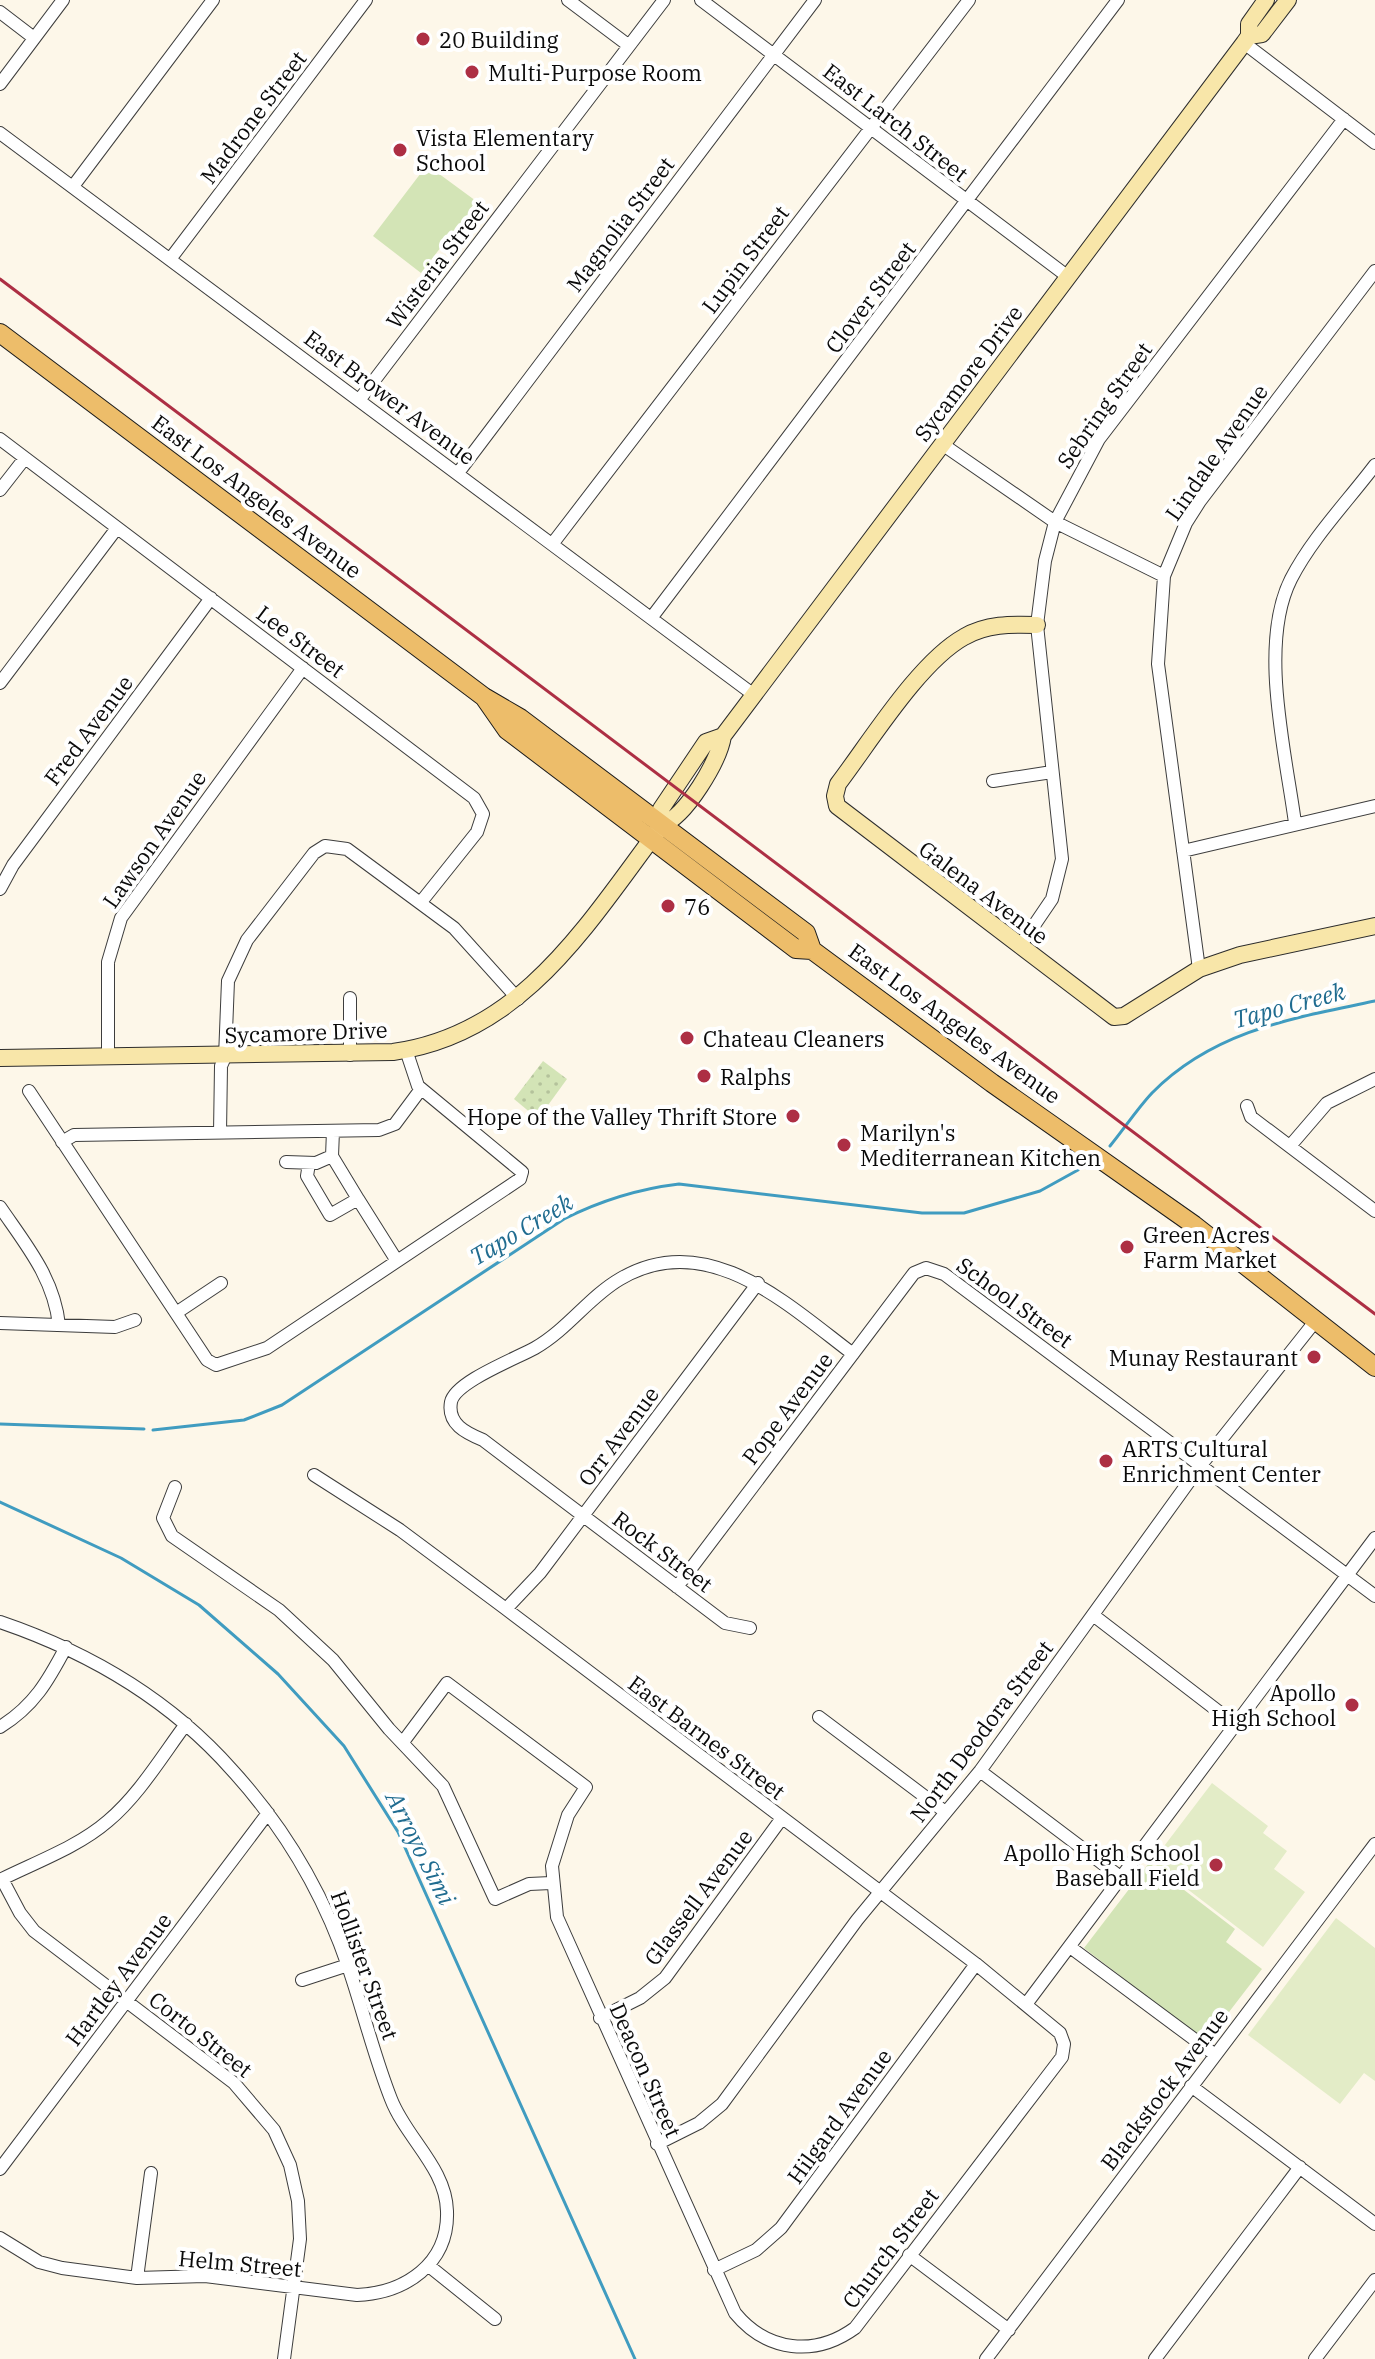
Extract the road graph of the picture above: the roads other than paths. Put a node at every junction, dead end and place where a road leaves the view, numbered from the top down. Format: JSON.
{"nodes":[{"id":1,"x":63,"y":0,"type":"edge"},
{"id":2,"x":213,"y":0,"type":"edge"},
{"id":3,"x":366,"y":0,"type":"edge"},
{"id":4,"x":568,"y":0,"type":"edge"},
{"id":5,"x":664,"y":0,"type":"edge"},
{"id":6,"x":701,"y":0,"type":"edge"},
{"id":7,"x":815,"y":0,"type":"edge"},
{"id":8,"x":969,"y":0,"type":"edge"},
{"id":9,"x":1118,"y":0,"type":"edge"},
{"id":10,"x":1266,"y":0,"type":"edge"},
{"id":11,"x":1288,"y":0,"type":"edge"},
{"id":12,"x":0,"y":12,"type":"edge"},
{"id":13,"x":34,"y":38,"type":"junction"},
{"id":14,"x":1247,"y":40,"type":"junction"},
{"id":15,"x":628,"y":45,"type":"junction"},
{"id":16,"x":774,"y":53,"type":"junction"},
{"id":17,"x":0,"y":84,"type":"edge"},
{"id":18,"x":1344,"y":119,"type":"junction"},
{"id":19,"x":871,"y":128,"type":"junction"},
{"id":20,"x":0,"y":133,"type":"edge"},
{"id":21,"x":1375,"y":143,"type":"edge"},
{"id":22,"x":74,"y":185,"type":"junction"},
{"id":23,"x":967,"y":202,"type":"junction"},
{"id":24,"x":171,"y":258,"type":"junction"},
{"id":25,"x":1375,"y":271,"type":"edge"},
{"id":26,"x":1067,"y":276,"type":"junction"},
{"id":27,"x":1371,"y":286,"type":"edge"},
{"id":28,"x":0,"y":333,"type":"edge"},
{"id":29,"x":360,"y":399,"type":"junction"},
{"id":30,"x":0,"y":439,"type":"edge"},
{"id":31,"x":942,"y":444,"type":"junction"},
{"id":32,"x":25,"y":458,"type":"junction"},
{"id":33,"x":1375,"y":465,"type":"edge"},
{"id":34,"x":458,"y":473,"type":"junction"},
{"id":35,"x":0,"y":490,"type":"edge"},
{"id":36,"x":1055,"y":522,"type":"junction"},
{"id":37,"x":117,"y":528,"type":"junction"},
{"id":38,"x":553,"y":543,"type":"junction"},
{"id":39,"x":1164,"y":576,"type":"junction"},
{"id":40,"x":211,"y":598,"type":"junction"},
{"id":41,"x":652,"y":617,"type":"junction"},
{"id":42,"x":1037,"y":625,"type":"junction"},
{"id":43,"x":303,"y":668,"type":"junction"},
{"id":44,"x":0,"y":683,"type":"edge"},
{"id":45,"x":754,"y":695,"type":"junction"},
{"id":46,"x":1052,"y":772,"type":"junction"},
{"id":47,"x":993,"y":781,"type":"dead end"},
{"id":48,"x":1375,"y":806,"type":"edge"},
{"id":49,"x":1295,"y":823,"type":"junction"},
{"id":50,"x":657,"y":832,"type":"junction"},
{"id":51,"x":1183,"y":851,"type":"junction"},
{"id":52,"x":0,"y":889,"type":"edge"},
{"id":53,"x":421,"y":902,"type":"junction"},
{"id":54,"x":1375,"y":926,"type":"edge"},
{"id":55,"x":1020,"y":946,"type":"junction"},
{"id":56,"x":1199,"y":969,"type":"junction"},
{"id":57,"x":350,"y":998,"type":"dead end"},
{"id":58,"x":518,"y":999,"type":"junction"},
{"id":59,"x":406,"y":1050,"type":"junction"},
{"id":60,"x":350,"y":1055,"type":"junction"},
{"id":61,"x":225,"y":1057,"type":"junction"},
{"id":62,"x":0,"y":1058,"type":"edge"},
{"id":63,"x":108,"y":1058,"type":"junction"},
{"id":64,"x":1375,"y":1079,"type":"edge"},
{"id":65,"x":421,"y":1089,"type":"junction"},
{"id":66,"x":29,"y":1091,"type":"dead end"},
{"id":67,"x":1247,"y":1106,"type":"dead end"},
{"id":68,"x":333,"y":1131,"type":"junction"},
{"id":69,"x":220,"y":1133,"type":"junction"},
{"id":70,"x":62,"y":1142,"type":"junction"},
{"id":71,"x":1290,"y":1146,"type":"junction"},
{"id":72,"x":332,"y":1156,"type":"junction"},
{"id":73,"x":286,"y":1162,"type":"dead end"},
{"id":74,"x":309,"y":1163,"type":"junction"},
{"id":75,"x":358,"y":1199,"type":"junction"},
{"id":76,"x":0,"y":1207,"type":"edge"},
{"id":77,"x":1375,"y":1211,"type":"edge"},
{"id":78,"x":397,"y":1261,"type":"junction"},
{"id":79,"x":938,"y":1271,"type":"joint"},
{"id":80,"x":221,"y":1283,"type":"dead end"},
{"id":81,"x":758,"y":1283,"type":"junction"},
{"id":82,"x":176,"y":1313,"type":"junction"},
{"id":83,"x":1317,"y":1319,"type":"junction"},
{"id":84,"x":135,"y":1320,"type":"dead end"},
{"id":85,"x":0,"y":1323,"type":"edge"},
{"id":86,"x":59,"y":1325,"type":"junction"},
{"id":87,"x":853,"y":1354,"type":"junction"},
{"id":88,"x":1375,"y":1367,"type":"edge"},
{"id":89,"x":1201,"y":1465,"type":"junction"},
{"id":90,"x":314,"y":1475,"type":"dead end"},
{"id":91,"x":175,"y":1487,"type":"dead end"},
{"id":92,"x":583,"y":1516,"type":"junction"},
{"id":93,"x":1375,"y":1538,"type":"edge"},
{"id":94,"x":1348,"y":1575,"type":"junction"},
{"id":95,"x":677,"y":1587,"type":"junction"},
{"id":96,"x":1375,"y":1596,"type":"edge"},
{"id":97,"x":506,"y":1609,"type":"junction"},
{"id":98,"x":1093,"y":1615,"type":"junction"},
{"id":99,"x":0,"y":1622,"type":"edge"},
{"id":100,"x":750,"y":1628,"type":"dead end"},
{"id":101,"x":66,"y":1647,"type":"junction"},
{"id":102,"x":819,"y":1717,"type":"dead end"},
{"id":103,"x":186,"y":1724,"type":"junction"},
{"id":104,"x":1236,"y":1725,"type":"junction"},
{"id":105,"x":0,"y":1727,"type":"edge"},
{"id":106,"x":403,"y":1742,"type":"junction"},
{"id":107,"x":980,"y":1771,"type":"junction"},
{"id":108,"x":944,"y":1811,"type":"junction"},
{"id":109,"x":268,"y":1813,"type":"junction"},
{"id":110,"x":782,"y":1818,"type":"junction"},
{"id":111,"x":1375,"y":1844,"type":"edge"},
{"id":112,"x":1,"y":1879,"type":"edge"},
{"id":113,"x":1123,"y":1879,"type":"junction"},
{"id":114,"x":551,"y":1883,"type":"junction"},
{"id":115,"x":882,"y":1893,"type":"junction"},
{"id":116,"x":1070,"y":1947,"type":"junction"},
{"id":117,"x":976,"y":1964,"type":"junction"},
{"id":118,"x":348,"y":1965,"type":"junction"},
{"id":119,"x":302,"y":1980,"type":"dead end"},
{"id":120,"x":126,"y":2001,"type":"junction"},
{"id":121,"x":1027,"y":2003,"type":"junction"},
{"id":122,"x":600,"y":2018,"type":"junction"},
{"id":123,"x":1064,"y":2044,"type":"joint"},
{"id":124,"x":1214,"y":2054,"type":"junction"},
{"id":125,"x":1191,"y":2086,"type":"junction"},
{"id":126,"x":657,"y":2144,"type":"junction"},
{"id":127,"x":1300,"y":2167,"type":"junction"},
{"id":128,"x":0,"y":2169,"type":"edge"},
{"id":129,"x":151,"y":2173,"type":"dead end"},
{"id":130,"x":1375,"y":2224,"type":"edge"},
{"id":131,"x":0,"y":2238,"type":"edge"},
{"id":132,"x":909,"y":2255,"type":"junction"},
{"id":133,"x":429,"y":2266,"type":"junction"},
{"id":134,"x":714,"y":2270,"type":"junction"},
{"id":135,"x":137,"y":2278,"type":"junction"},
{"id":136,"x":1375,"y":2280,"type":"edge"},
{"id":137,"x":294,"y":2287,"type":"junction"},
{"id":138,"x":495,"y":2319,"type":"dead end"},
{"id":139,"x":1009,"y":2330,"type":"junction"},
{"id":140,"x":284,"y":2359,"type":"edge"},
{"id":141,"x":986,"y":2359,"type":"edge"},
{"id":142,"x":1155,"y":2359,"type":"edge"},
{"id":143,"x":1315,"y":2359,"type":"edge"}],
"edges":[{"from":1,"to":13,"type":"street"},
{"from":2,"to":22,"type":"street"},
{"from":3,"to":24,"type":"street","name":"Madrone Street"},
{"from":4,"to":15,"type":"street"},
{"from":5,"to":15,"type":"street","name":"Wisteria Street"},
{"from":6,"to":16,"type":"street","name":"East Larch Street"},
{"from":7,"to":16,"type":"street","name":"Magnolia Street"},
{"from":8,"to":19,"type":"street","name":"Lupin Street"},
{"from":9,"to":23,"type":"street","name":"Clover Street"},
{"from":10,"to":14,"type":"main road","name":"Sycamore Drive"},
{"from":11,"to":14,"type":"main road","name":"Sycamore Drive"},
{"from":12,"to":13,"type":"street"},
{"from":13,"to":17,"type":"street"},
{"from":14,"to":18,"type":"street"},
{"from":14,"to":26,"type":"main road","name":"Sycamore Drive"},
{"from":15,"to":29,"type":"street","name":"Wisteria Street"},
{"from":16,"to":19,"type":"street","name":"East Larch Street"},
{"from":16,"to":34,"type":"street","name":"Magnolia Street"},
{"from":18,"to":21,"type":"street"},
{"from":18,"to":36,"type":"street","name":"Sebring Street"},
{"from":19,"to":23,"type":"street","name":"East Larch Street"},
{"from":19,"to":38,"type":"street","name":"Lupin Street"},
{"from":20,"to":22,"type":"street","name":"East Brower Avenue"},
{"from":22,"to":24,"type":"street","name":"East Brower Avenue"},
{"from":23,"to":26,"type":"street","name":"East Larch Street"},
{"from":23,"to":41,"type":"street","name":"Clover Street"},
{"from":24,"to":29,"type":"street","name":"East Brower Avenue"},
{"from":25,"to":27,"type":"street","name":"Lindale Avenue"},
{"from":26,"to":31,"type":"main road","name":"Sycamore Drive"},
{"from":27,"to":39,"type":"street","name":"Lindale Avenue"},
{"from":28,"to":50,"type":"main road","name":"East Los Angeles Avenue"},
{"from":29,"to":34,"type":"street","name":"East Brower Avenue"},
{"from":30,"to":32,"type":"street","name":"Lee Street"},
{"from":31,"to":36,"type":"street"},
{"from":31,"to":45,"type":"main road","name":"Sycamore Drive"},
{"from":32,"to":35,"type":"street"},
{"from":32,"to":37,"type":"street","name":"Lee Street"},
{"from":33,"to":49,"type":"street"},
{"from":34,"to":38,"type":"street","name":"East Brower Avenue"},
{"from":36,"to":39,"type":"street"},
{"from":36,"to":42,"type":"street","name":"Sebring Street"},
{"from":37,"to":40,"type":"street","name":"Lee Street"},
{"from":37,"to":44,"type":"street"},
{"from":38,"to":41,"type":"street","name":"East Brower Avenue"},
{"from":39,"to":51,"type":"street","name":"Lindale Avenue"},
{"from":40,"to":43,"type":"street","name":"Lee Street"},
{"from":40,"to":52,"type":"street","name":"Fred Avenue"},
{"from":41,"to":45,"type":"street","name":"East Brower Avenue"},
{"from":42,"to":46,"type":"street","name":"Sebring Street"},
{"from":42,"to":55,"type":"main road","name":"Galena Avenue"},
{"from":43,"to":53,"type":"street","name":"Lee Street"},
{"from":43,"to":63,"type":"street","name":"Lawson Avenue"},
{"from":45,"to":50,"type":"main road","name":"Sycamore Drive"},
{"from":46,"to":47,"type":"street"},
{"from":46,"to":55,"type":"street","name":"Sebring Street"},
{"from":48,"to":49,"type":"street"},
{"from":49,"to":51,"type":"street"},
{"from":50,"to":58,"type":"main road","name":"Sycamore Drive"},
{"from":50,"to":83,"type":"main road","name":"East Los Angeles Avenue"},
{"from":51,"to":56,"type":"street","name":"Lindale Avenue"},
{"from":53,"to":58,"type":"street"},
{"from":53,"to":61,"type":"street"},
{"from":54,"to":56,"type":"main road","name":"Galena Avenue"},
{"from":55,"to":56,"type":"main road","name":"Galena Avenue"},
{"from":57,"to":60,"type":"street"},
{"from":58,"to":59,"type":"main road","name":"Sycamore Drive"},
{"from":59,"to":60,"type":"main road","name":"Sycamore Drive"},
{"from":59,"to":65,"type":"street"},
{"from":60,"to":61,"type":"main road","name":"Sycamore Drive"},
{"from":61,"to":63,"type":"main road","name":"Sycamore Drive"},
{"from":61,"to":69,"type":"street"},
{"from":62,"to":63,"type":"main road","name":"Sycamore Drive"},
{"from":64,"to":71,"type":"street"},
{"from":65,"to":68,"type":"street"},
{"from":65,"to":78,"type":"street"},
{"from":66,"to":70,"type":"street"},
{"from":67,"to":71,"type":"street"},
{"from":68,"to":69,"type":"street"},
{"from":68,"to":72,"type":"street"},
{"from":69,"to":70,"type":"street"},
{"from":70,"to":82,"type":"street"},
{"from":71,"to":77,"type":"street"},
{"from":72,"to":74,"type":"street"},
{"from":72,"to":75,"type":"street"},
{"from":73,"to":74,"type":"street"},
{"from":74,"to":75,"type":"street"},
{"from":75,"to":78,"type":"street"},
{"from":76,"to":86,"type":"street"},
{"from":78,"to":82,"type":"street"},
{"from":79,"to":87,"type":"street","name":"Pope Avenue"},
{"from":79,"to":89,"type":"street","name":"School Street"},
{"from":80,"to":82,"type":"street"},
{"from":81,"to":87,"type":"street"},
{"from":81,"to":92,"type":"street","name":"Orr Avenue"},
{"from":81,"to":92,"type":"street","name":"Rock Street"},
{"from":83,"to":88,"type":"main road","name":"East Los Angeles Avenue"},
{"from":83,"to":89,"type":"street","name":"North Deodora Street"},
{"from":84,"to":86,"type":"street"},
{"from":85,"to":86,"type":"street"},
{"from":87,"to":95,"type":"street","name":"Pope Avenue"},
{"from":89,"to":94,"type":"street","name":"School Street"},
{"from":89,"to":98,"type":"street","name":"North Deodora Street"},
{"from":90,"to":97,"type":"street","name":"East Barnes Street"},
{"from":91,"to":106,"type":"street"},
{"from":92,"to":95,"type":"street","name":"Rock Street"},
{"from":92,"to":97,"type":"street","name":"Orr Avenue"},
{"from":93,"to":94,"type":"street"},
{"from":94,"to":96,"type":"street","name":"School Street"},
{"from":94,"to":104,"type":"street"},
{"from":95,"to":100,"type":"street","name":"Rock Street"},
{"from":97,"to":110,"type":"street","name":"East Barnes Street"},
{"from":98,"to":104,"type":"street"},
{"from":98,"to":107,"type":"street","name":"North Deodora Street"},
{"from":99,"to":101,"type":"street","name":"Hollister Street"},
{"from":101,"to":103,"type":"street","name":"Hollister Street"},
{"from":101,"to":105,"type":"street"},
{"from":102,"to":108,"type":"street"},
{"from":103,"to":109,"type":"street","name":"Hollister Street"},
{"from":103,"to":112,"type":"street"},
{"from":104,"to":113,"type":"street"},
{"from":106,"to":114,"type":"street"},
{"from":106,"to":114,"type":"street","name":"Deacon Street"},
{"from":107,"to":108,"type":"street","name":"North Deodora Street"},
{"from":107,"to":113,"type":"street"},
{"from":108,"to":115,"type":"street","name":"North Deodora Street"},
{"from":109,"to":118,"type":"street","name":"Hollister Street"},
{"from":109,"to":120,"type":"street","name":"Hartley Avenue"},
{"from":110,"to":115,"type":"street","name":"East Barnes Street"},
{"from":110,"to":122,"type":"street","name":"Glassell Avenue"},
{"from":111,"to":124,"type":"street","name":"Blackstock Avenue"},
{"from":112,"to":120,"type":"street","name":"Corto Street"},
{"from":113,"to":116,"type":"street"},
{"from":114,"to":122,"type":"street","name":"Deacon Street"},
{"from":115,"to":117,"type":"street","name":"East Barnes Street"},
{"from":115,"to":126,"type":"street","name":"North Deodora Street"},
{"from":116,"to":121,"type":"street"},
{"from":116,"to":124,"type":"street"},
{"from":117,"to":121,"type":"street","name":"East Barnes Street"},
{"from":117,"to":134,"type":"street","name":"Hilgard Avenue"},
{"from":118,"to":119,"type":"street"},
{"from":118,"to":133,"type":"street","name":"Hollister Street"},
{"from":120,"to":128,"type":"street","name":"Hartley Avenue"},
{"from":120,"to":137,"type":"street","name":"Corto Street"},
{"from":121,"to":123,"type":"street","name":"East Barnes Street"},
{"from":122,"to":126,"type":"street","name":"Deacon Street"},
{"from":123,"to":132,"type":"street","name":"Church Street"},
{"from":124,"to":125,"type":"street","name":"Blackstock Avenue"},
{"from":125,"to":127,"type":"street"},
{"from":125,"to":139,"type":"street","name":"Blackstock Avenue"},
{"from":126,"to":134,"type":"street","name":"Deacon Street"},
{"from":127,"to":130,"type":"street"},
{"from":127,"to":142,"type":"street"},
{"from":129,"to":135,"type":"street"},
{"from":131,"to":135,"type":"street","name":"Helm Street"},
{"from":132,"to":134,"type":"street","name":"Church Street"},
{"from":132,"to":139,"type":"street"},
{"from":133,"to":137,"type":"street","name":"Helm Street"},
{"from":133,"to":138,"type":"street"},
{"from":135,"to":137,"type":"street","name":"Helm Street"},
{"from":136,"to":143,"type":"street"},
{"from":137,"to":140,"type":"street","name":"Corto Street"},
{"from":139,"to":141,"type":"street","name":"Blackstock Avenue"}]}
